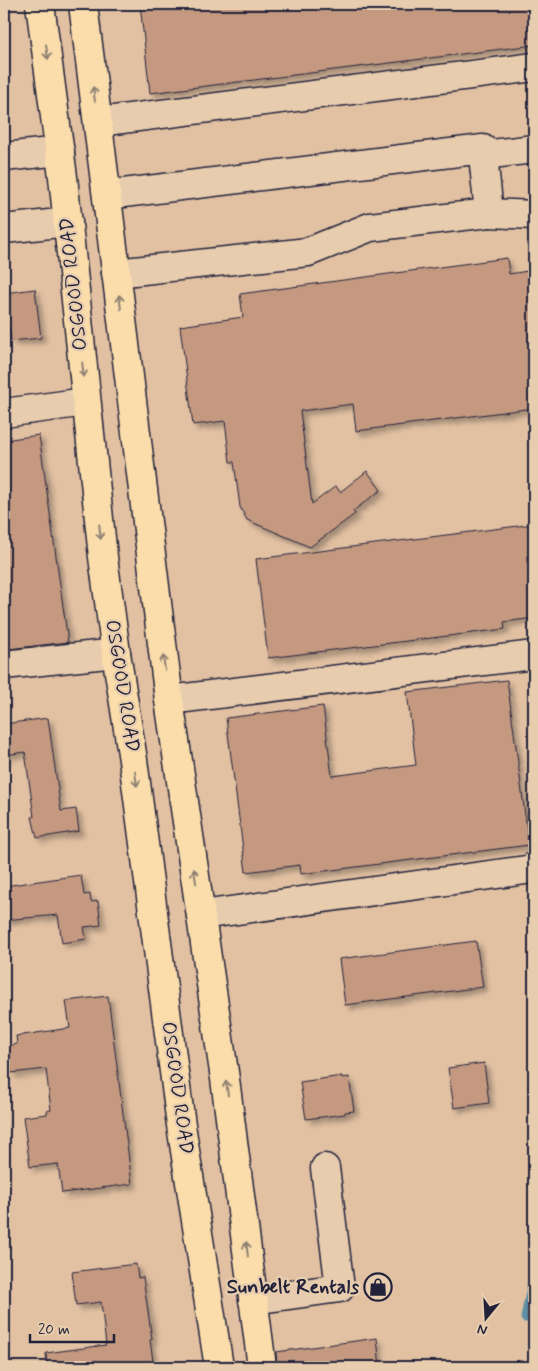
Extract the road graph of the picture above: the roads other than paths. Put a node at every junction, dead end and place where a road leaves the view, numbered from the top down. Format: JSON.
{"nodes":[{"id":1,"x":40,"y":4,"type":"edge"},
{"id":2,"x":83,"y":4,"type":"edge"},
{"id":3,"x":534,"y":66,"type":"edge"},
{"id":4,"x":98,"y":122,"type":"junction"},
{"id":5,"x":534,"y":149,"type":"edge"},
{"id":6,"x":60,"y":152,"type":"junction"},
{"id":7,"x":483,"y":155,"type":"junction"},
{"id":8,"x":4,"y":157,"type":"edge"},
{"id":9,"x":102,"y":160,"type":"junction"},
{"id":10,"x":107,"y":195,"type":"junction"},
{"id":11,"x":489,"y":213,"type":"junction"},
{"id":12,"x":534,"y":215,"type":"edge"},
{"id":13,"x":68,"y":222,"type":"junction"},
{"id":14,"x":4,"y":229,"type":"edge"},
{"id":15,"x":116,"y":273,"type":"junction"},
{"id":16,"x":86,"y":402,"type":"junction"},
{"id":17,"x":4,"y":413,"type":"edge"},
{"id":18,"x":116,"y":653,"type":"junction"},
{"id":19,"x":534,"y":655,"type":"edge"},
{"id":20,"x":4,"y":665,"type":"edge"},
{"id":21,"x":169,"y":700,"type":"junction"},
{"id":22,"x":534,"y":866,"type":"edge"},
{"id":23,"x":201,"y":915,"type":"junction"},
{"id":24,"x":325,"y":1168,"type":"dead end"},
{"id":25,"x":254,"y":1300,"type":"junction"},
{"id":26,"x":219,"y":1367,"type":"edge"},
{"id":27,"x":262,"y":1367,"type":"edge"}],
"edges":[{"from":1,"to":6,"type":"main road","name":"OSGOOD ROAD","one_way":true},
{"from":4,"to":2,"type":"main road","one_way":true},
{"from":3,"to":4,"type":"lane"},
{"from":4,"to":9,"type":"main road"},
{"from":5,"to":7,"type":"lane"},
{"from":6,"to":8,"type":"lane"},
{"from":6,"to":9,"type":"main road"},
{"from":6,"to":13,"type":"main road","name":"OSGOOD ROAD"},
{"from":7,"to":10,"type":"lane"},
{"from":7,"to":11,"type":"lane"},
{"from":9,"to":10,"type":"main road"},
{"from":10,"to":15,"type":"main road"},
{"from":11,"to":12,"type":"lane"},
{"from":11,"to":15,"type":"lane"},
{"from":13,"to":14,"type":"lane"},
{"from":13,"to":16,"type":"main road","name":"OSGOOD ROAD","one_way":true},
{"from":21,"to":15,"type":"main road","one_way":true},
{"from":16,"to":17,"type":"lane"},
{"from":16,"to":18,"type":"main road","name":"OSGOOD ROAD","one_way":true},
{"from":18,"to":20,"type":"lane"},
{"from":18,"to":26,"type":"main road","name":"OSGOOD ROAD","one_way":true},
{"from":19,"to":21,"type":"lane"},
{"from":23,"to":21,"type":"main road","one_way":true},
{"from":22,"to":23,"type":"lane"},
{"from":25,"to":23,"type":"main road","one_way":true},
{"from":24,"to":25,"type":"lane"},
{"from":25,"to":27,"type":"main road"}]}
